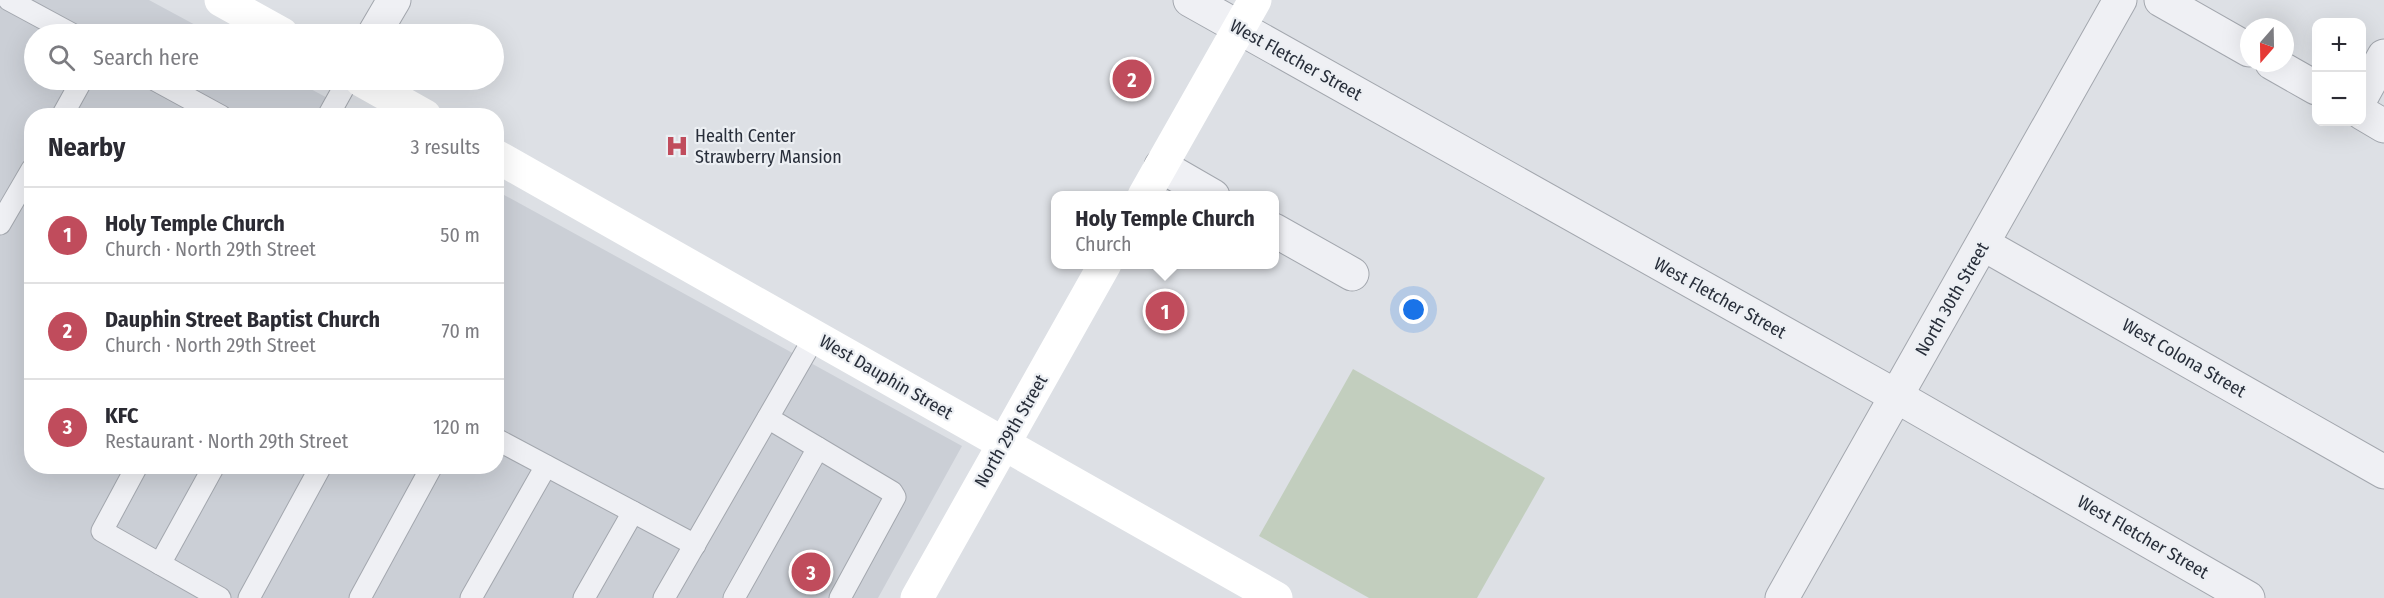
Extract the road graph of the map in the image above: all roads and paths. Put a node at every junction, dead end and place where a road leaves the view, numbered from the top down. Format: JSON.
{"nodes":[{"id":1,"x":9,"y":0,"type":"edge"},
{"id":2,"x":221,"y":0,"type":"edge"},
{"id":3,"x":394,"y":0,"type":"edge"},
{"id":4,"x":1190,"y":0,"type":"edge"},
{"id":5,"x":1255,"y":0,"type":"edge"},
{"id":6,"x":2120,"y":0,"type":"edge"},
{"id":7,"x":2161,"y":0,"type":"edge"},
{"id":8,"x":53,"y":24,"type":"edge"},
{"id":9,"x":264,"y":24,"type":"edge"},
{"id":10,"x":380,"y":24,"type":"edge"},
{"id":11,"x":1239,"y":28,"type":"junction"},
{"id":12,"x":2240,"y":45,"type":"edge"},
{"id":13,"x":2384,"y":56,"type":"edge"},
{"id":14,"x":2288,"y":72,"type":"edge"},
{"id":15,"x":2312,"y":86,"type":"edge"},
{"id":16,"x":2366,"y":87,"type":"edge"},
{"id":17,"x":76,"y":90,"type":"edge"},
{"id":18,"x":173,"y":90,"type":"edge"},
{"id":19,"x":342,"y":90,"type":"edge"},
{"id":20,"x":379,"y":90,"type":"edge"},
{"id":21,"x":66,"y":108,"type":"edge"},
{"id":22,"x":206,"y":108,"type":"edge"},
{"id":23,"x":332,"y":108,"type":"edge"},
{"id":24,"x":411,"y":108,"type":"edge"},
{"id":25,"x":2366,"y":116,"type":"edge"},
{"id":26,"x":2384,"y":126,"type":"edge"},
{"id":27,"x":504,"y":161,"type":"edge"},
{"id":28,"x":1161,"y":166,"type":"junction"},
{"id":29,"x":24,"y":183,"type":"edge"},
{"id":30,"x":1146,"y":191,"type":"edge"},
{"id":31,"x":1206,"y":191,"type":"edge"},
{"id":32,"x":0,"y":224,"type":"edge"},
{"id":33,"x":1279,"y":232,"type":"edge"},
{"id":34,"x":1983,"y":244,"type":"junction"},
{"id":35,"x":1102,"y":269,"type":"edge"},
{"id":36,"x":1352,"y":274,"type":"dead end"},
{"id":37,"x":815,"y":336,"type":"junction"},
{"id":38,"x":1896,"y":396,"type":"junction"},
{"id":39,"x":768,"y":418,"type":"junction"},
{"id":40,"x":504,"y":443,"type":"edge"},
{"id":41,"x":1004,"y":444,"type":"junction"},
{"id":42,"x":818,"y":448,"type":"junction"},
{"id":43,"x":546,"y":466,"type":"junction"},
{"id":44,"x":2384,"y":472,"type":"edge"},
{"id":45,"x":133,"y":474,"type":"edge"},
{"id":46,"x":210,"y":474,"type":"edge"},
{"id":47,"x":317,"y":474,"type":"edge"},
{"id":48,"x":428,"y":474,"type":"edge"},
{"id":49,"x":633,"y":512,"type":"junction"},
{"id":50,"x":695,"y":545,"type":"junction"},
{"id":51,"x":160,"y":564,"type":"junction"},
{"id":52,"x":220,"y":598,"type":"edge"},
{"id":53,"x":249,"y":598,"type":"edge"},
{"id":54,"x":360,"y":598,"type":"edge"},
{"id":55,"x":471,"y":598,"type":"edge"},
{"id":56,"x":584,"y":598,"type":"edge"},
{"id":57,"x":664,"y":598,"type":"edge"},
{"id":58,"x":734,"y":598,"type":"edge"},
{"id":59,"x":840,"y":598,"type":"edge"},
{"id":60,"x":917,"y":598,"type":"edge"},
{"id":61,"x":1276,"y":598,"type":"edge"},
{"id":62,"x":1782,"y":598,"type":"edge"},
{"id":63,"x":2248,"y":598,"type":"edge"}],
"edges":[{"from":1,"to":8,"type":"lane"},
{"from":2,"to":9,"type":"street"},
{"from":3,"to":10,"type":"street"},
{"from":4,"to":11,"type":"street","name":"West Fletcher Street"},
{"from":5,"to":11,"type":"street"},
{"from":6,"to":34,"type":"street","name":"North 30th Street"},
{"from":7,"to":12,"type":"street"},
{"from":11,"to":28,"type":"street"},
{"from":11,"to":38,"type":"street","name":"West Fletcher Street"},
{"from":13,"to":16,"type":"street"},
{"from":14,"to":15,"type":"street"},
{"from":17,"to":21,"type":"lane"},
{"from":18,"to":22,"type":"lane"},
{"from":19,"to":23,"type":"lane"},
{"from":20,"to":24,"type":"street"},
{"from":25,"to":26,"type":"street"},
{"from":27,"to":37,"type":"street","name":"West Dauphin Street"},
{"from":28,"to":30,"type":"street"},
{"from":28,"to":31,"type":"street"},
{"from":29,"to":32,"type":"lane"},
{"from":33,"to":36,"type":"street"},
{"from":34,"to":38,"type":"street","name":"North 30th Street"},
{"from":34,"to":44,"type":"street","name":"West Colona Street"},
{"from":35,"to":41,"type":"street","name":"North 29th Street"},
{"from":37,"to":39,"type":"lane"},
{"from":37,"to":41,"type":"street","name":"West Dauphin Street"},
{"from":38,"to":62,"type":"street","name":"North 30th Street"},
{"from":38,"to":63,"type":"street","name":"West Fletcher Street"},
{"from":39,"to":42,"type":"lane"},
{"from":39,"to":50,"type":"lane"},
{"from":40,"to":43,"type":"lane"},
{"from":41,"to":60,"type":"street","name":"North 29th Street"},
{"from":41,"to":61,"type":"street","name":"West Dauphin Street"},
{"from":42,"to":58,"type":"lane"},
{"from":42,"to":59,"type":"lane"},
{"from":43,"to":49,"type":"lane"},
{"from":43,"to":55,"type":"lane"},
{"from":45,"to":51,"type":"lane"},
{"from":46,"to":51,"type":"lane"},
{"from":47,"to":53,"type":"lane"},
{"from":48,"to":54,"type":"lane"},
{"from":49,"to":50,"type":"lane"},
{"from":49,"to":56,"type":"lane"},
{"from":50,"to":57,"type":"lane"},
{"from":51,"to":52,"type":"lane"}]}
